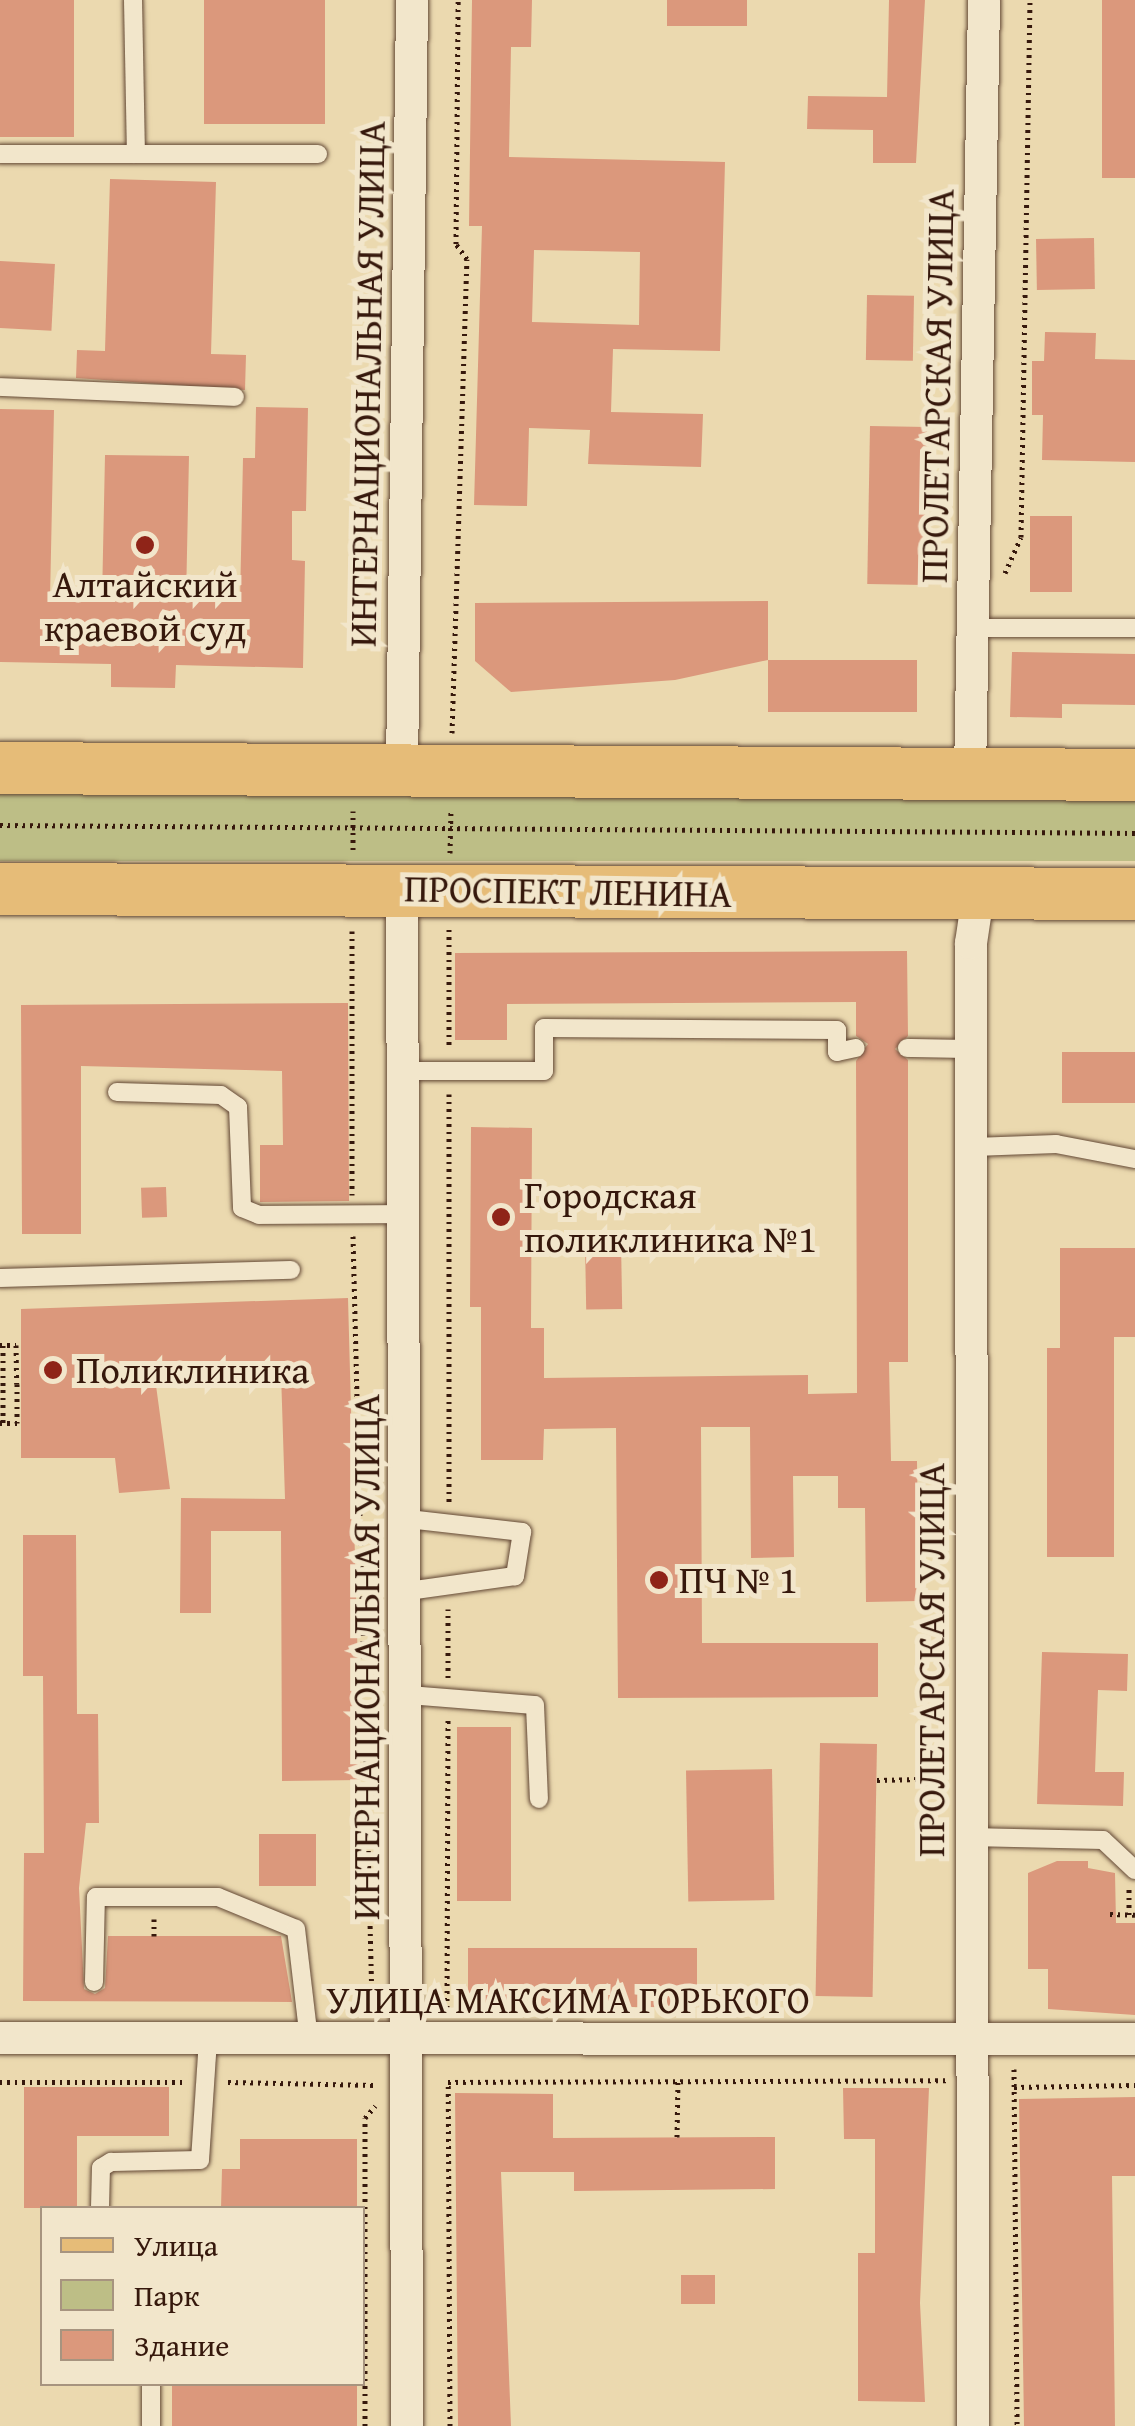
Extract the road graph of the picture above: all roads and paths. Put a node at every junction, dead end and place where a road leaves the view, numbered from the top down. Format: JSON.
{"nodes":[{"id":1,"x":133,"y":0,"type":"edge"},
{"id":2,"x":412,"y":0,"type":"edge"},
{"id":3,"x":458,"y":0,"type":"edge"},
{"id":4,"x":984,"y":0,"type":"edge"},
{"id":5,"x":1030,"y":0,"type":"edge"},
{"id":6,"x":0,"y":154,"type":"edge"},
{"id":7,"x":136,"y":154,"type":"junction"},
{"id":8,"x":318,"y":154,"type":"dead end"},
{"id":9,"x":0,"y":387,"type":"edge"},
{"id":10,"x":235,"y":398,"type":"dead end"},
{"id":11,"x":986,"y":628,"type":"junction"},
{"id":12,"x":1135,"y":628,"type":"edge"},
{"id":13,"x":0,"y":768,"type":"edge"},
{"id":14,"x":402,"y":768,"type":"junction"},
{"id":15,"x":970,"y":774,"type":"junction"},
{"id":16,"x":1135,"y":775,"type":"edge"},
{"id":17,"x":0,"y":826,"type":"edge"},
{"id":18,"x":353,"y":828,"type":"junction"},
{"id":19,"x":450,"y":828,"type":"junction"},
{"id":20,"x":1135,"y":833,"type":"edge"},
{"id":21,"x":0,"y":888,"type":"edge"},
{"id":22,"x":401,"y":889,"type":"junction"},
{"id":23,"x":1135,"y":894,"type":"edge"},
{"id":24,"x":978,"y":896,"type":"junction"},
{"id":25,"x":856,"y":1048,"type":"dead end"},
{"id":26,"x":908,"y":1048,"type":"dead end"},
{"id":27,"x":972,"y":1049,"type":"junction"},
{"id":28,"x":402,"y":1071,"type":"junction"},
{"id":29,"x":449,"y":1071,"type":"junction"},
{"id":30,"x":116,"y":1092,"type":"dead end"},
{"id":31,"x":974,"y":1147,"type":"junction"},
{"id":32,"x":1135,"y":1159,"type":"edge"},
{"id":33,"x":352,"y":1214,"type":"junction"},
{"id":34,"x":404,"y":1214,"type":"junction"},
{"id":35,"x":291,"y":1270,"type":"dead end"},
{"id":36,"x":0,"y":1278,"type":"edge"},
{"id":37,"x":1,"y":1344,"type":"edge"},
{"id":38,"x":2,"y":1384,"type":"edge"},
{"id":39,"x":2,"y":1423,"type":"edge"},
{"id":40,"x":408,"y":1519,"type":"junction"},
{"id":41,"x":449,"y":1522,"type":"junction"},
{"id":42,"x":448,"y":1585,"type":"junction"},
{"id":43,"x":408,"y":1591,"type":"junction"},
{"id":44,"x":408,"y":1695,"type":"junction"},
{"id":45,"x":448,"y":1696,"type":"junction"},
{"id":46,"x":921,"y":1779,"type":"dead end"},
{"id":47,"x":877,"y":1780,"type":"dead end"},
{"id":48,"x":539,"y":1799,"type":"dead end"},
{"id":49,"x":970,"y":1837,"type":"junction"},
{"id":50,"x":1135,"y":1870,"type":"edge"},
{"id":51,"x":1110,"y":1914,"type":"dead end"},
{"id":52,"x":1135,"y":1915,"type":"edge"},
{"id":53,"x":94,"y":1982,"type":"dead end"},
{"id":54,"x":373,"y":2015,"type":"dead end"},
{"id":55,"x":447,"y":2015,"type":"dead end"},
{"id":56,"x":0,"y":2038,"type":"edge"},
{"id":57,"x":208,"y":2039,"type":"junction"},
{"id":58,"x":1013,"y":2039,"type":"junction"},
{"id":59,"x":308,"y":2040,"type":"junction"},
{"id":60,"x":972,"y":2040,"type":"junction"},
{"id":61,"x":1135,"y":2040,"type":"edge"},
{"id":62,"x":406,"y":2041,"type":"junction"},
{"id":63,"x":972,"y":2080,"type":"junction"},
{"id":64,"x":678,"y":2081,"type":"junction"},
{"id":65,"x":374,"y":2082,"type":"dead end"},
{"id":66,"x":1014,"y":2084,"type":"junction"},
{"id":67,"x":1135,"y":2085,"type":"edge"},
{"id":68,"x":677,"y":2137,"type":"dead end"},
{"id":69,"x":100,"y":2206,"type":"edge"},
{"id":70,"x":364,"y":2206,"type":"edge"},
{"id":71,"x":151,"y":2386,"type":"edge"},
{"id":72,"x":365,"y":2386,"type":"edge"},
{"id":73,"x":151,"y":2426,"type":"edge"},
{"id":74,"x":365,"y":2426,"type":"edge"},
{"id":75,"x":407,"y":2426,"type":"edge"},
{"id":76,"x":450,"y":2426,"type":"edge"},
{"id":77,"x":973,"y":2426,"type":"edge"},
{"id":78,"x":1017,"y":2426,"type":"edge"}],
"edges":[{"from":1,"to":7,"type":"lane"},
{"from":2,"to":14,"type":"street","name":"ИНТЕРНАЦИОНАЛЬНАЯ УЛИЦА"},
{"from":3,"to":14,"type":"path"},
{"from":4,"to":11,"type":"street","name":"ПРОЛЕТАРСКАЯ УЛИЦА"},
{"from":5,"to":11,"type":"path"},
{"from":6,"to":7,"type":"lane"},
{"from":7,"to":8,"type":"lane"},
{"from":9,"to":10,"type":"lane"},
{"from":11,"to":12,"type":"lane"},
{"from":11,"to":15,"type":"street","name":"ПРОЛЕТАРСКАЯ УЛИЦА"},
{"from":13,"to":14,"type":"main road"},
{"from":14,"to":15,"type":"main road"},
{"from":14,"to":18,"type":"path"},
{"from":14,"to":19,"type":"path"},
{"from":15,"to":16,"type":"main road"},
{"from":17,"to":18,"type":"path"},
{"from":18,"to":19,"type":"path"},
{"from":18,"to":22,"type":"path"},
{"from":19,"to":20,"type":"path"},
{"from":19,"to":22,"type":"path"},
{"from":21,"to":22,"type":"main road","name":"ПРОСПЕКТ ЛЕНИНА"},
{"from":22,"to":24,"type":"main road","name":"ПРОСПЕКТ ЛЕНИНА"},
{"from":22,"to":28,"type":"street","name":"ИНТЕРНАЦИОНАЛЬНАЯ УЛИЦА"},
{"from":22,"to":29,"type":"path"},
{"from":22,"to":33,"type":"path"},
{"from":23,"to":24,"type":"main road","name":"ПРОСПЕКТ ЛЕНИНА"},
{"from":24,"to":27,"type":"street","name":"ПРОЛЕТАРСКАЯ УЛИЦА"},
{"from":25,"to":29,"type":"lane"},
{"from":26,"to":27,"type":"lane"},
{"from":27,"to":31,"type":"street","name":"ПРОЛЕТАРСКАЯ УЛИЦА"},
{"from":28,"to":29,"type":"lane"},
{"from":28,"to":34,"type":"street","name":"ИНТЕРНАЦИОНАЛЬНАЯ УЛИЦА"},
{"from":29,"to":41,"type":"path"},
{"from":30,"to":33,"type":"lane"},
{"from":31,"to":32,"type":"lane"},
{"from":31,"to":49,"type":"street","name":"ПРОЛЕТАРСКАЯ УЛИЦА"},
{"from":33,"to":34,"type":"lane"},
{"from":33,"to":54,"type":"path"},
{"from":34,"to":40,"type":"street","name":"ИНТЕРНАЦИОНАЛЬНАЯ УЛИЦА"},
{"from":35,"to":36,"type":"lane"},
{"from":37,"to":38,"type":"path"},
{"from":37,"to":39,"type":"path"},
{"from":38,"to":39,"type":"path"},
{"from":40,"to":41,"type":"lane"},
{"from":40,"to":43,"type":"street","name":"ИНТЕРНАЦИОНАЛЬНАЯ УЛИЦА"},
{"from":41,"to":42,"type":"lane"},
{"from":42,"to":43,"type":"lane"},
{"from":42,"to":45,"type":"path"},
{"from":43,"to":44,"type":"street","name":"ИНТЕРНАЦИОНАЛЬНАЯ УЛИЦА"},
{"from":44,"to":45,"type":"lane"},
{"from":44,"to":62,"type":"street","name":"ИНТЕРНАЦИОНАЛЬНАЯ УЛИЦА"},
{"from":45,"to":48,"type":"lane"},
{"from":45,"to":55,"type":"path"},
{"from":46,"to":47,"type":"path"},
{"from":49,"to":50,"type":"lane"},
{"from":49,"to":60,"type":"street","name":"ПРОЛЕТАРСКАЯ УЛИЦА"},
{"from":51,"to":52,"type":"path"},
{"from":53,"to":59,"type":"lane"},
{"from":56,"to":57,"type":"street","name":"УЛИЦА МАКСИМА ГОРЬКОГО"},
{"from":57,"to":59,"type":"street","name":"УЛИЦА МАКСИМА ГОРЬКОГО"},
{"from":57,"to":69,"type":"lane"},
{"from":58,"to":60,"type":"street","name":"УЛИЦА МАКСИМА ГОРЬКОГО"},
{"from":58,"to":61,"type":"street","name":"УЛИЦА МАКСИМА ГОРЬКОГО"},
{"from":58,"to":66,"type":"path"},
{"from":59,"to":62,"type":"street","name":"УЛИЦА МАКСИМА ГОРЬКОГО"},
{"from":60,"to":62,"type":"street","name":"УЛИЦА МАКСИМА ГОРЬКОГО"},
{"from":60,"to":63,"type":"street","name":"ПРОЛЕТАРСКАЯ УЛИЦА"},
{"from":62,"to":75,"type":"street","name":"ИНТЕРНАЦИОНАЛЬНАЯ УЛИЦА"},
{"from":63,"to":64,"type":"path"},
{"from":63,"to":66,"type":"path"},
{"from":63,"to":77,"type":"street","name":"ПРОЛЕТАРСКАЯ УЛИЦА"},
{"from":64,"to":68,"type":"path"},
{"from":64,"to":76,"type":"path"},
{"from":65,"to":70,"type":"path"},
{"from":66,"to":67,"type":"path"},
{"from":66,"to":78,"type":"path"},
{"from":71,"to":73,"type":"lane"},
{"from":72,"to":74,"type":"path"}]}
